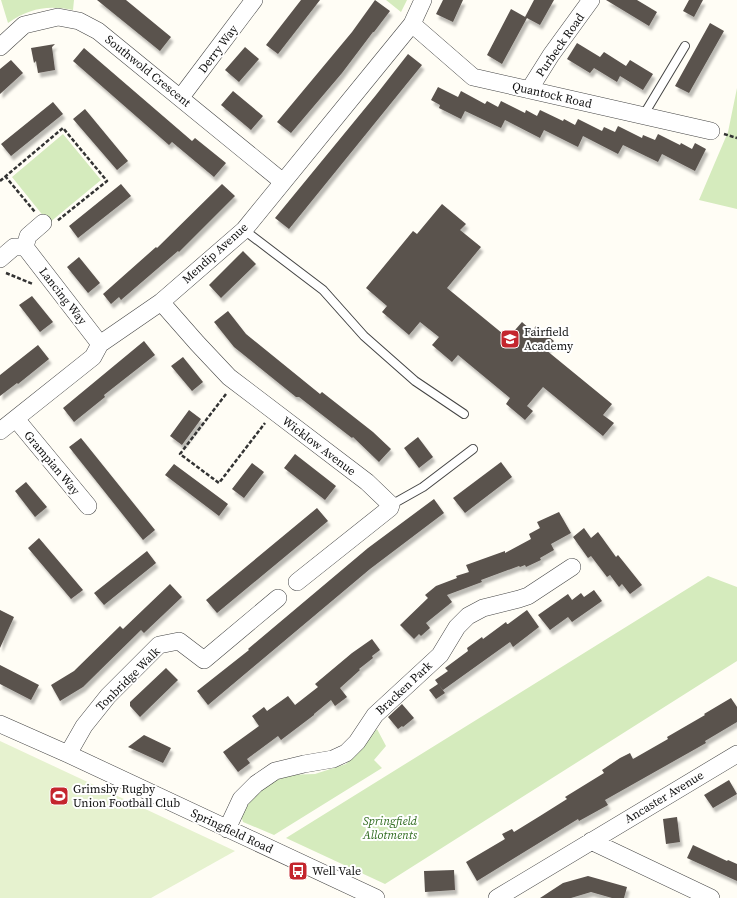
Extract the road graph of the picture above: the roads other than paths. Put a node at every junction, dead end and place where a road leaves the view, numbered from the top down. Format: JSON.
{"nodes":[{"id":1,"x":254,"y":0,"type":"edge"},
{"id":2,"x":423,"y":0,"type":"edge"},
{"id":3,"x":591,"y":0,"type":"edge"},
{"id":4,"x":412,"y":24,"type":"junction"},
{"id":5,"x":685,"y":46,"type":"dead end"},
{"id":6,"x":0,"y":47,"type":"edge"},
{"id":7,"x":529,"y":90,"type":"junction"},
{"id":8,"x":181,"y":98,"type":"junction"},
{"id":9,"x":643,"y":116,"type":"junction"},
{"id":10,"x":711,"y":131,"type":"dead end"},
{"id":11,"x":283,"y":182,"type":"junction"},
{"id":12,"x":44,"y":223,"type":"road end"},
{"id":13,"x":244,"y":230,"type":"junction"},
{"id":14,"x":25,"y":247,"type":"junction"},
{"id":15,"x":0,"y":259,"type":"edge"},
{"id":16,"x":161,"y":302,"type":"junction"},
{"id":17,"x":100,"y":344,"type":"junction"},
{"id":18,"x":464,"y":414,"type":"dead end"},
{"id":19,"x":16,"y":419,"type":"junction"},
{"id":20,"x":0,"y":431,"type":"edge"},
{"id":21,"x":473,"y":449,"type":"dead end"},
{"id":22,"x":88,"y":506,"type":"dead end"},
{"id":23,"x":391,"y":506,"type":"junction"},
{"id":24,"x":572,"y":567,"type":"dead end"},
{"id":25,"x":297,"y":582,"type":"dead end"},
{"id":26,"x":278,"y":598,"type":"dead end"},
{"id":27,"x":0,"y":724,"type":"edge"},
{"id":28,"x":68,"y":754,"type":"junction"},
{"id":29,"x":737,"y":754,"type":"edge"},
{"id":30,"x":227,"y":828,"type":"junction"},
{"id":31,"x":591,"y":842,"type":"junction"},
{"id":32,"x":376,"y":898,"type":"edge"},
{"id":33,"x":497,"y":898,"type":"edge"},
{"id":34,"x":711,"y":898,"type":"edge"}],
"edges":[{"from":1,"to":8,"type":"street","name":"Derry Way"},
{"from":2,"to":4,"type":"street","name":"Mendip Avenue"},
{"from":3,"to":7,"type":"street","name":"Purbeck Road"},
{"from":4,"to":7,"type":"street","name":"Quantock Road"},
{"from":4,"to":11,"type":"street","name":"Mendip Avenue"},
{"from":5,"to":9,"type":"lane"},
{"from":6,"to":8,"type":"street","name":"Southwold Crescent"},
{"from":7,"to":9,"type":"street","name":"Quantock Road"},
{"from":8,"to":11,"type":"street","name":"Southwold Crescent"},
{"from":9,"to":10,"type":"street","name":"Quantock Road"},
{"from":11,"to":13,"type":"street","name":"Mendip Avenue"},
{"from":12,"to":14,"type":"street"},
{"from":13,"to":16,"type":"street","name":"Mendip Avenue"},
{"from":13,"to":18,"type":"lane"},
{"from":14,"to":15,"type":"street"},
{"from":14,"to":17,"type":"street","name":"Lancing Way"},
{"from":16,"to":17,"type":"street","name":"Mendip Avenue"},
{"from":16,"to":23,"type":"street","name":"Wicklow Avenue"},
{"from":17,"to":19,"type":"street","name":"Mendip Avenue"},
{"from":19,"to":20,"type":"street","name":"Mendip Avenue"},
{"from":19,"to":22,"type":"street","name":"Grampian Way"},
{"from":21,"to":23,"type":"lane"},
{"from":23,"to":25,"type":"street"},
{"from":24,"to":30,"type":"street","name":"Bracken Park"},
{"from":26,"to":28,"type":"street","name":"Tonbridge Walk"},
{"from":27,"to":28,"type":"street","name":"Springfield Road"},
{"from":28,"to":30,"type":"street","name":"Springfield Road"},
{"from":29,"to":31,"type":"street","name":"Ancaster Avenue"},
{"from":30,"to":32,"type":"street","name":"Springfield Road"},
{"from":31,"to":33,"type":"street","name":"Ancaster Avenue"},
{"from":31,"to":34,"type":"street"}]}
